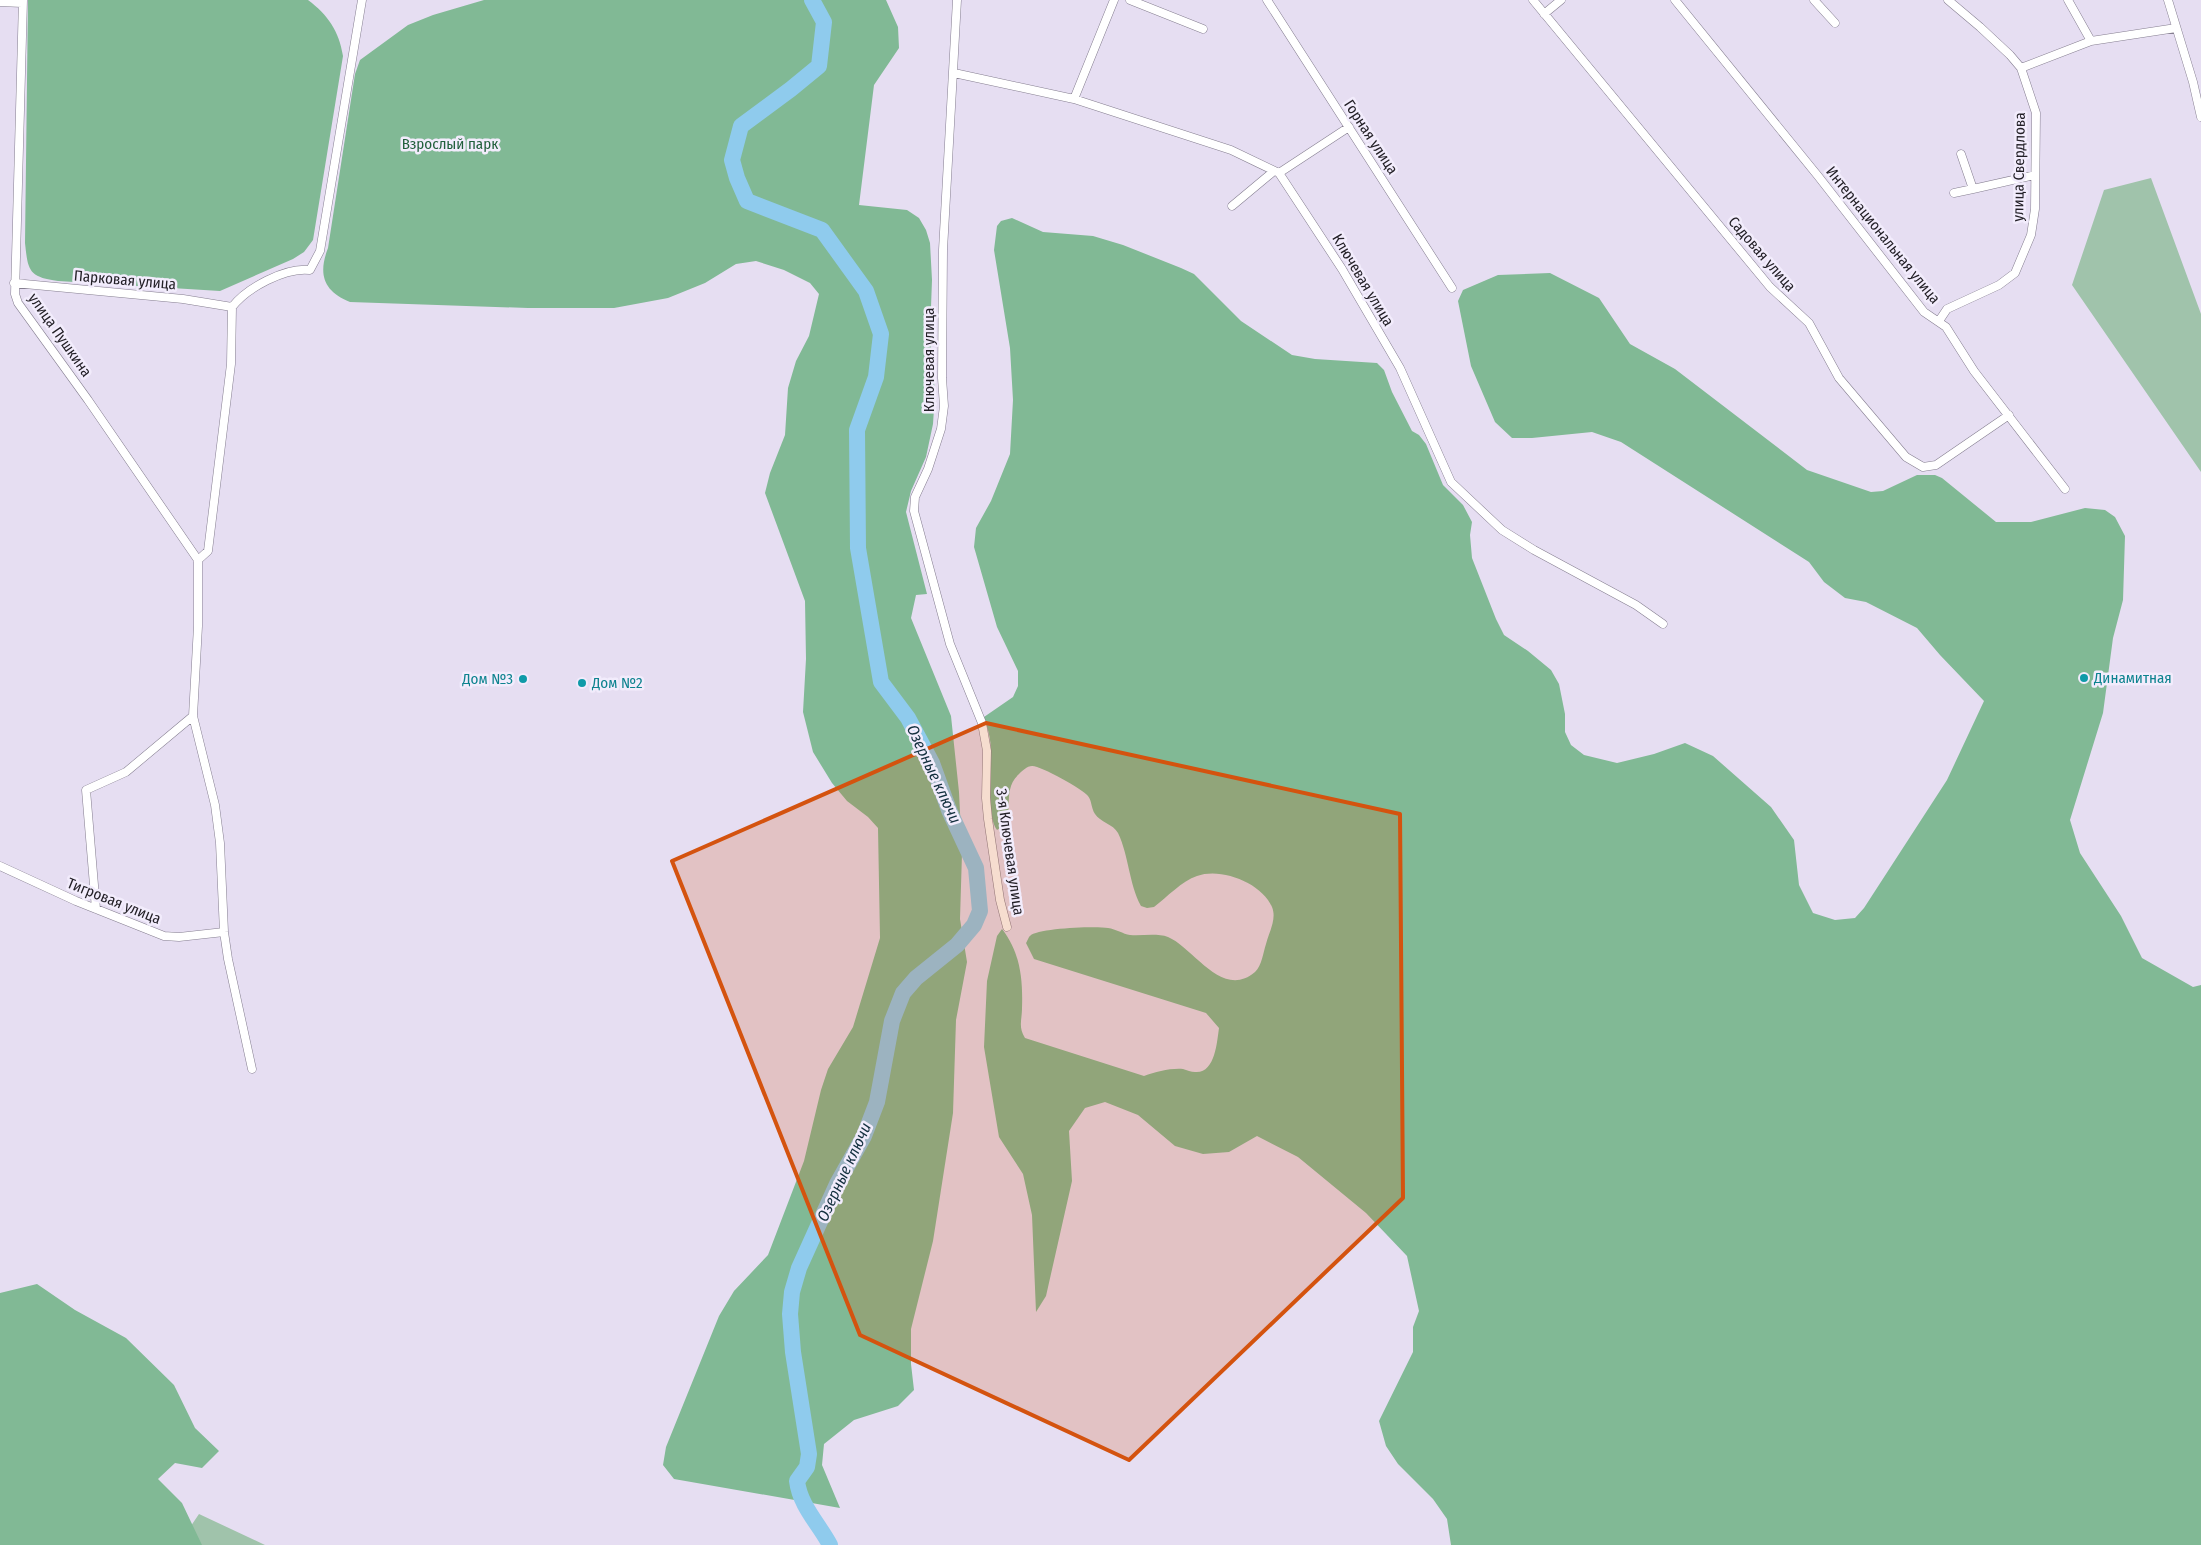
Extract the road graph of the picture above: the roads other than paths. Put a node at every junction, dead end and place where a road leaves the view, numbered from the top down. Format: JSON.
{"nodes":[{"id":1,"x":362,"y":0,"type":"edge"},
{"id":2,"x":957,"y":0,"type":"edge"},
{"id":3,"x":1114,"y":0,"type":"edge"},
{"id":4,"x":1130,"y":0,"type":"edge"},
{"id":5,"x":1267,"y":0,"type":"edge"},
{"id":6,"x":1532,"y":0,"type":"edge"},
{"id":7,"x":1561,"y":0,"type":"edge"},
{"id":8,"x":1675,"y":0,"type":"edge"},
{"id":9,"x":1814,"y":0,"type":"edge"},
{"id":10,"x":1948,"y":0,"type":"edge"},
{"id":11,"x":2068,"y":0,"type":"edge"},
{"id":12,"x":2168,"y":0,"type":"edge"},
{"id":13,"x":0,"y":2,"type":"edge"},
{"id":14,"x":22,"y":2,"type":"edge"},
{"id":15,"x":1544,"y":14,"type":"junction"},
{"id":16,"x":1835,"y":23,"type":"dead end"},
{"id":17,"x":2176,"y":28,"type":"junction"},
{"id":18,"x":1203,"y":29,"type":"dead end"},
{"id":19,"x":2091,"y":41,"type":"junction"},
{"id":20,"x":2021,"y":68,"type":"junction"},
{"id":21,"x":954,"y":73,"type":"junction"},
{"id":22,"x":2197,"y":81,"type":"edge"},
{"id":23,"x":1074,"y":99,"type":"junction"},
{"id":24,"x":2201,"y":117,"type":"edge"},
{"id":25,"x":1349,"y":127,"type":"junction"},
{"id":26,"x":1960,"y":154,"type":"dead end"},
{"id":27,"x":1277,"y":172,"type":"junction"},
{"id":28,"x":2035,"y":176,"type":"junction"},
{"id":29,"x":1973,"y":189,"type":"junction"},
{"id":30,"x":1954,"y":193,"type":"dead end"},
{"id":31,"x":1232,"y":206,"type":"dead end"},
{"id":32,"x":14,"y":283,"type":"junction"},
{"id":33,"x":1452,"y":288,"type":"dead end"},
{"id":34,"x":232,"y":307,"type":"junction"},
{"id":35,"x":1939,"y":321,"type":"junction"},
{"id":36,"x":2009,"y":415,"type":"junction"},
{"id":37,"x":2065,"y":489,"type":"dead end"},
{"id":38,"x":198,"y":560,"type":"junction"},
{"id":39,"x":1663,"y":624,"type":"dead end"},
{"id":40,"x":193,"y":716,"type":"junction"},
{"id":41,"x":987,"y":751,"type":"joint"},
{"id":42,"x":0,"y":866,"type":"edge"},
{"id":43,"x":96,"y":909,"type":"junction"},
{"id":44,"x":1007,"y":927,"type":"dead end"},
{"id":45,"x":224,"y":932,"type":"junction"},
{"id":46,"x":252,"y":1069,"type":"dead end"}],
"edges":[{"from":1,"to":34,"type":"street"},
{"from":2,"to":21,"type":"street","name":"Ключевая улица"},
{"from":3,"to":23,"type":"street"},
{"from":4,"to":18,"type":"street"},
{"from":5,"to":25,"type":"street","name":"Горная улица"},
{"from":6,"to":15,"type":"street","name":"Садовая улица"},
{"from":7,"to":15,"type":"street"},
{"from":8,"to":35,"type":"street","name":"Интернациональная улица"},
{"from":9,"to":16,"type":"street"},
{"from":10,"to":20,"type":"street","name":"улица Свердлова"},
{"from":11,"to":19,"type":"street"},
{"from":12,"to":17,"type":"street"},
{"from":13,"to":14,"type":"street"},
{"from":14,"to":32,"type":"street","name":"улица Пушкина"},
{"from":15,"to":36,"type":"street","name":"Садовая улица"},
{"from":17,"to":19,"type":"street"},
{"from":17,"to":22,"type":"street"},
{"from":19,"to":20,"type":"street"},
{"from":20,"to":28,"type":"street","name":"улица Свердлова"},
{"from":21,"to":23,"type":"street"},
{"from":21,"to":41,"type":"street","name":"Ключевая улица"},
{"from":22,"to":24,"type":"street"},
{"from":23,"to":27,"type":"street"},
{"from":25,"to":27,"type":"street"},
{"from":25,"to":33,"type":"street","name":"Горная улица"},
{"from":26,"to":29,"type":"street"},
{"from":27,"to":31,"type":"street"},
{"from":27,"to":39,"type":"street","name":"Ключевая улица"},
{"from":28,"to":29,"type":"street"},
{"from":28,"to":35,"type":"street","name":"улица Свердлова"},
{"from":29,"to":30,"type":"street"},
{"from":32,"to":34,"type":"street","name":"Парковая улица"},
{"from":32,"to":38,"type":"street","name":"улица Пушкина"},
{"from":34,"to":38,"type":"street"},
{"from":35,"to":36,"type":"street","name":"Интернациональная улица"},
{"from":36,"to":37,"type":"street","name":"Интернациональная улица"},
{"from":38,"to":40,"type":"street"},
{"from":40,"to":43,"type":"street"},
{"from":40,"to":45,"type":"street"},
{"from":41,"to":44,"type":"street","name":"3-я Ключевая улица"},
{"from":42,"to":43,"type":"street","name":"Тигровая улица"},
{"from":43,"to":45,"type":"street","name":"Тигровая улица"},
{"from":45,"to":46,"type":"street"}]}
